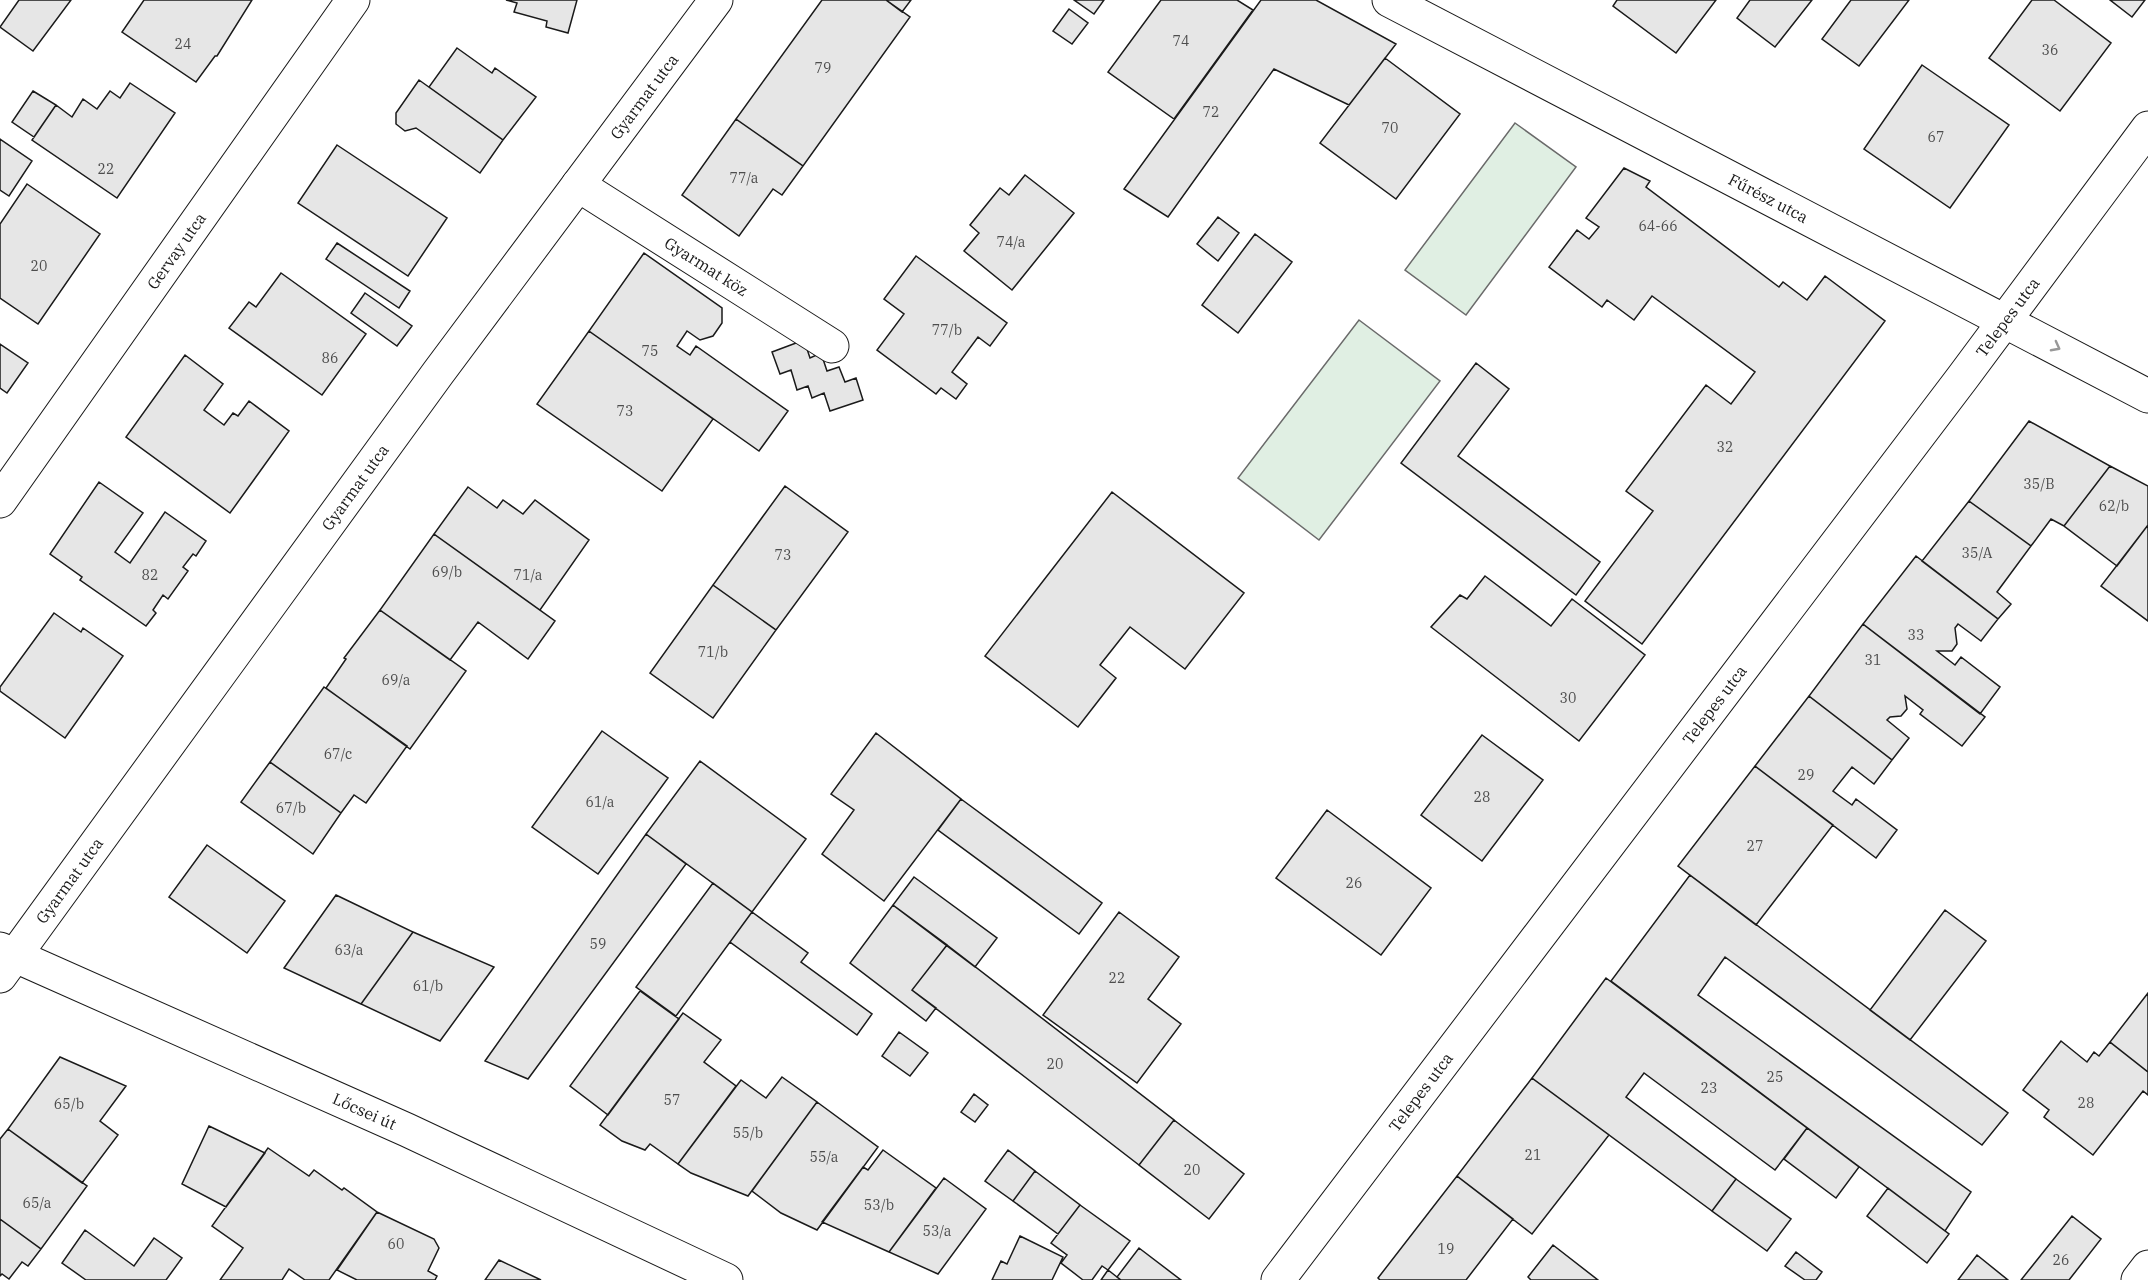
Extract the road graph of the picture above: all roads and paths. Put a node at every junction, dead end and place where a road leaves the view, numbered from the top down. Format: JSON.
{"nodes":[{"id":1,"x":353,"y":0,"type":"edge"},
{"id":2,"x":716,"y":0,"type":"edge"},
{"id":3,"x":1389,"y":0,"type":"edge"},
{"id":4,"x":2148,"y":128,"type":"edge"},
{"id":5,"x":579,"y":185,"type":"junction"},
{"id":6,"x":2004,"y":320,"type":"junction"},
{"id":7,"x":832,"y":346,"type":"dead end"},
{"id":8,"x":2148,"y":396,"type":"edge"},
{"id":9,"x":0,"y":501,"type":"edge"},
{"id":10,"x":5,"y":961,"type":"edge"},
{"id":11,"x":2148,"y":1267,"type":"edge"},
{"id":12,"x":726,"y":1280,"type":"edge"},
{"id":13,"x":1278,"y":1280,"type":"edge"},
{"id":14,"x":2138,"y":1280,"type":"edge"}],
"edges":[{"from":1,"to":9,"type":"street","name":"Gervay utca"},
{"from":2,"to":5,"type":"street","name":"Gyarmat utca"},
{"from":3,"to":6,"type":"street","name":"Fűrész utca"},
{"from":4,"to":6,"type":"street","name":"Telepes utca"},
{"from":5,"to":7,"type":"street","name":"Gyarmat köz"},
{"from":5,"to":10,"type":"street","name":"Gyarmat utca"},
{"from":6,"to":8,"type":"street","name":"Fűrész utca","one_way":true},
{"from":6,"to":13,"type":"street","name":"Telepes utca"},
{"from":10,"to":12,"type":"street","name":"Lőcsei út"},
{"from":11,"to":14,"type":"street"}]}
